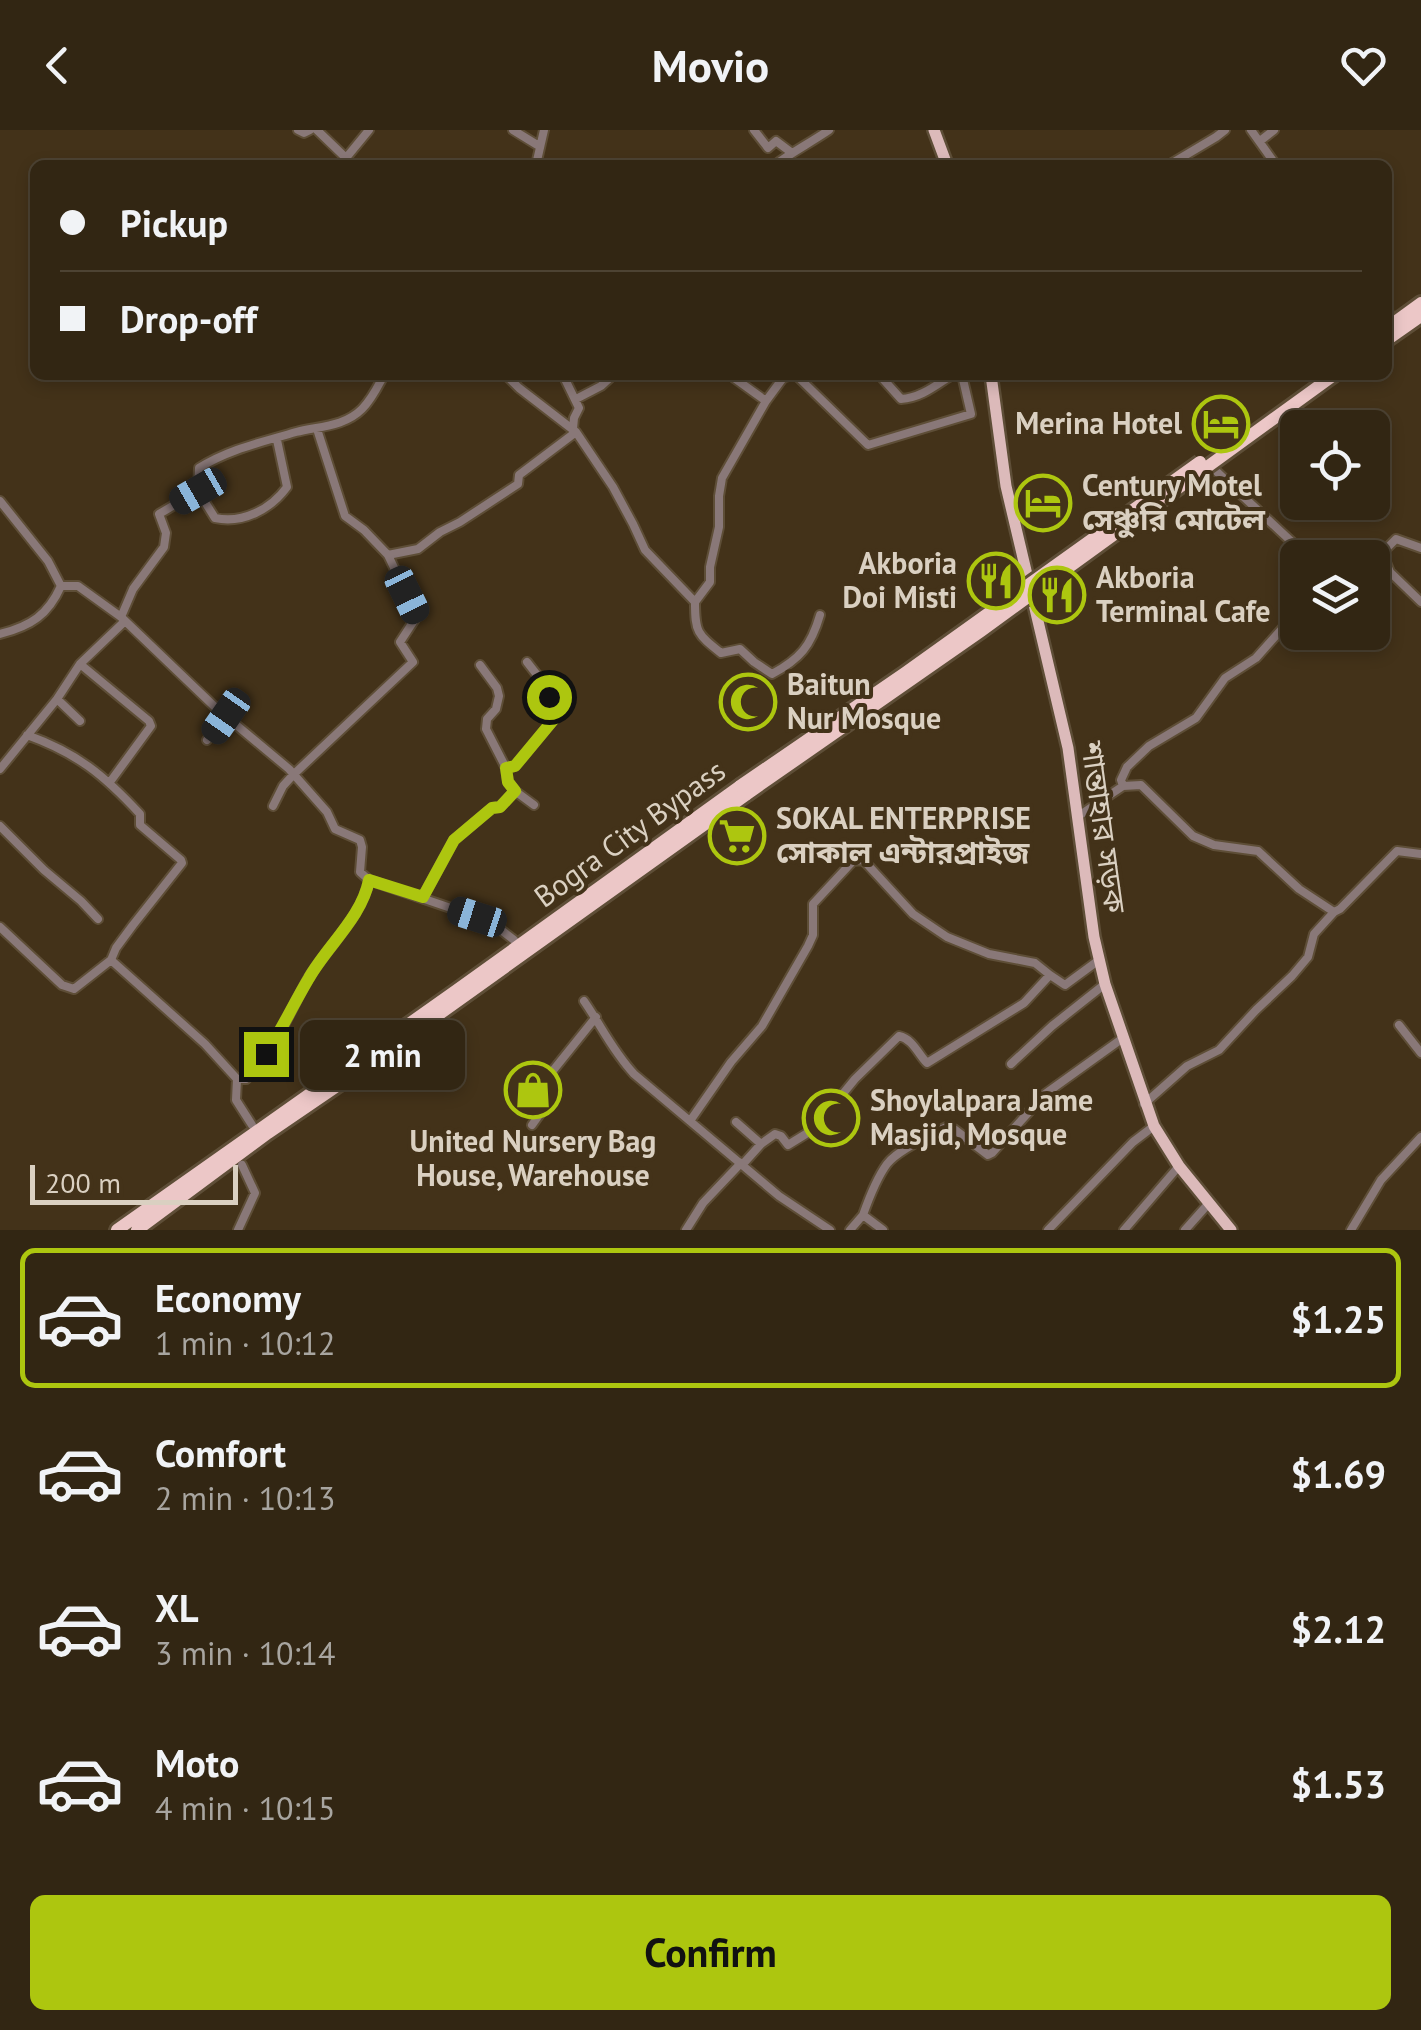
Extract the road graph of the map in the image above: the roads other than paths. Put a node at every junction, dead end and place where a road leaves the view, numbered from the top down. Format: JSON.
{"nodes":[{"id":1,"x":298,"y":130,"type":"edge"},
{"id":2,"x":310,"y":130,"type":"edge"},
{"id":3,"x":318,"y":130,"type":"edge"},
{"id":4,"x":369,"y":130,"type":"edge"},
{"id":5,"x":513,"y":130,"type":"edge"},
{"id":6,"x":544,"y":130,"type":"edge"},
{"id":7,"x":754,"y":130,"type":"edge"},
{"id":8,"x":829,"y":130,"type":"edge"},
{"id":9,"x":934,"y":130,"type":"edge"},
{"id":10,"x":1225,"y":130,"type":"edge"},
{"id":11,"x":1251,"y":130,"type":"edge"},
{"id":12,"x":1274,"y":130,"type":"edge"},
{"id":13,"x":1260,"y":141,"type":"junction"},
{"id":14,"x":539,"y":146,"type":"junction"},
{"id":15,"x":792,"y":153,"type":"junction"},
{"id":16,"x":343,"y":160,"type":"edge"},
{"id":17,"x":346,"y":160,"type":"edge"},
{"id":18,"x":537,"y":160,"type":"edge"},
{"id":19,"x":782,"y":160,"type":"edge"},
{"id":20,"x":944,"y":160,"type":"edge"},
{"id":21,"x":1178,"y":160,"type":"edge"},
{"id":22,"x":1273,"y":160,"type":"edge"},
{"id":23,"x":1421,"y":303,"type":"edge"},
{"id":24,"x":1421,"y":316,"type":"edge"},
{"id":25,"x":1392,"y":324,"type":"edge"},
{"id":26,"x":1392,"y":336,"type":"edge"},
{"id":27,"x":381,"y":380,"type":"edge"},
{"id":28,"x":511,"y":380,"type":"edge"},
{"id":29,"x":566,"y":380,"type":"edge"},
{"id":30,"x":607,"y":380,"type":"edge"},
{"id":31,"x":737,"y":380,"type":"edge"},
{"id":32,"x":782,"y":380,"type":"edge"},
{"id":33,"x":801,"y":380,"type":"edge"},
{"id":34,"x":885,"y":380,"type":"edge"},
{"id":35,"x":944,"y":380,"type":"edge"},
{"id":36,"x":963,"y":380,"type":"edge"},
{"id":37,"x":992,"y":380,"type":"edge"},
{"id":38,"x":1311,"y":380,"type":"edge"},
{"id":39,"x":1327,"y":380,"type":"edge"},
{"id":40,"x":576,"y":399,"type":"junction"},
{"id":41,"x":766,"y":401,"type":"junction"},
{"id":42,"x":317,"y":429,"type":"junction"},
{"id":43,"x":575,"y":430,"type":"junction"},
{"id":44,"x":277,"y":440,"type":"junction"},
{"id":45,"x":1217,"y":472,"type":"dead end"},
{"id":46,"x":198,"y":491,"type":"junction"},
{"id":47,"x":0,"y":501,"type":"edge"},
{"id":48,"x":1290,"y":540,"type":"edge"},
{"id":49,"x":1390,"y":545,"type":"edge"},
{"id":50,"x":1421,"y":548,"type":"edge"},
{"id":51,"x":388,"y":555,"type":"junction"},
{"id":52,"x":1390,"y":572,"type":"edge"},
{"id":53,"x":61,"y":586,"type":"junction"},
{"id":54,"x":694,"y":602,"type":"junction"},
{"id":55,"x":1421,"y":602,"type":"edge"},
{"id":56,"x":820,"y":614,"type":"dead end"},
{"id":57,"x":123,"y":619,"type":"junction"},
{"id":58,"x":1280,"y":631,"type":"edge"},
{"id":59,"x":0,"y":634,"type":"edge"},
{"id":60,"x":526,"y":662,"type":"dead end"},
{"id":61,"x":80,"y":664,"type":"junction"},
{"id":62,"x":480,"y":665,"type":"dead end"},
{"id":63,"x":57,"y":699,"type":"junction"},
{"id":64,"x":226,"y":716,"type":"junction"},
{"id":65,"x":80,"y":720,"type":"dead end"},
{"id":66,"x":27,"y":735,"type":"junction"},
{"id":67,"x":207,"y":740,"type":"dead end"},
{"id":68,"x":506,"y":768,"type":"junction"},
{"id":69,"x":0,"y":769,"type":"edge"},
{"id":70,"x":293,"y":775,"type":"junction"},
{"id":71,"x":110,"y":782,"type":"junction"},
{"id":72,"x":1123,"y":786,"type":"junction"},
{"id":73,"x":744,"y":790,"type":"junction"},
{"id":74,"x":515,"y":791,"type":"junction"},
{"id":75,"x":534,"y":804,"type":"dead end"},
{"id":76,"x":273,"y":806,"type":"dead end"},
{"id":77,"x":1076,"y":817,"type":"junction"},
{"id":78,"x":0,"y":826,"type":"edge"},
{"id":79,"x":1421,"y":854,"type":"edge"},
{"id":80,"x":369,"y":880,"type":"junction"},
{"id":81,"x":423,"y":897,"type":"junction"},
{"id":82,"x":604,"y":911,"type":"dead end"},
{"id":83,"x":1334,"y":912,"type":"junction"},
{"id":84,"x":574,"y":918,"type":"junction"},
{"id":85,"x":98,"y":919,"type":"dead end"},
{"id":86,"x":0,"y":927,"type":"edge"},
{"id":87,"x":514,"y":940,"type":"dead end"},
{"id":88,"x":111,"y":960,"type":"junction"},
{"id":89,"x":1099,"y":960,"type":"junction"},
{"id":90,"x":1050,"y":975,"type":"junction"},
{"id":91,"x":1105,"y":984,"type":"junction"},
{"id":92,"x":584,"y":1001,"type":"dead end"},
{"id":93,"x":596,"y":1017,"type":"junction"},
{"id":94,"x":1399,"y":1025,"type":"dead end"},
{"id":95,"x":1123,"y":1038,"type":"junction"},
{"id":96,"x":1421,"y":1053,"type":"edge"},
{"id":97,"x":1011,"y":1064,"type":"dead end"},
{"id":98,"x":236,"y":1079,"type":"junction"},
{"id":99,"x":1144,"y":1104,"type":"junction"},
{"id":100,"x":690,"y":1120,"type":"junction"},
{"id":101,"x":736,"y":1122,"type":"dead end"},
{"id":102,"x":252,"y":1125,"type":"dead end"},
{"id":103,"x":532,"y":1125,"type":"dead end"},
{"id":104,"x":1154,"y":1126,"type":"junction"},
{"id":105,"x":1421,"y":1137,"type":"edge"},
{"id":106,"x":761,"y":1144,"type":"junction"},
{"id":107,"x":742,"y":1164,"type":"junction"},
{"id":108,"x":242,"y":1165,"type":"dead end"},
{"id":109,"x":1179,"y":1166,"type":"junction"},
{"id":110,"x":1209,"y":1204,"type":"junction"},
{"id":111,"x":863,"y":1215,"type":"junction"},
{"id":112,"x":117,"y":1230,"type":"edge"},
{"id":113,"x":137,"y":1230,"type":"edge"},
{"id":114,"x":238,"y":1230,"type":"edge"},
{"id":115,"x":686,"y":1230,"type":"edge"},
{"id":116,"x":830,"y":1230,"type":"edge"},
{"id":117,"x":850,"y":1230,"type":"edge"},
{"id":118,"x":884,"y":1230,"type":"edge"},
{"id":119,"x":1048,"y":1230,"type":"edge"},
{"id":120,"x":1124,"y":1230,"type":"edge"},
{"id":121,"x":1184,"y":1230,"type":"edge"},
{"id":122,"x":1231,"y":1230,"type":"edge"},
{"id":123,"x":1351,"y":1230,"type":"edge"}],
"edges":[{"from":1,"to":2,"type":"street"},
{"from":3,"to":16,"type":"street"},
{"from":4,"to":17,"type":"street"},
{"from":5,"to":14,"type":"street"},
{"from":6,"to":14,"type":"street"},
{"from":7,"to":15,"type":"street"},
{"from":8,"to":15,"type":"street"},
{"from":9,"to":20,"type":"main road"},
{"from":10,"to":21,"type":"street"},
{"from":11,"to":13,"type":"street"},
{"from":12,"to":13,"type":"street"},
{"from":13,"to":22,"type":"street"},
{"from":14,"to":18,"type":"street"},
{"from":15,"to":19,"type":"street"},
{"from":23,"to":25,"type":"highway"},
{"from":24,"to":26,"type":"highway"},
{"from":27,"to":42,"type":"street"},
{"from":28,"to":43,"type":"street"},
{"from":29,"to":40,"type":"street"},
{"from":30,"to":40,"type":"street"},
{"from":31,"to":41,"type":"street"},
{"from":32,"to":41,"type":"street"},
{"from":33,"to":36,"type":"street"},
{"from":34,"to":35,"type":"street"},
{"from":37,"to":77,"type":"main road","name":"শান্তাহার সড়ক"},
{"from":38,"to":73,"type":"highway","name":"Bogra City Bypass","bridge":true},
{"from":39,"to":73,"type":"highway","name":"Bogra City Bypass","bridge":true},
{"from":40,"to":43,"type":"street"},
{"from":41,"to":54,"type":"street"},
{"from":42,"to":44,"type":"street"},
{"from":42,"to":51,"type":"street"},
{"from":43,"to":51,"type":"street"},
{"from":43,"to":54,"type":"street"},
{"from":44,"to":46,"type":"street"},
{"from":44,"to":46,"type":"street"},
{"from":45,"to":48,"type":"street"},
{"from":46,"to":57,"type":"street"},
{"from":47,"to":53,"type":"street"},
{"from":49,"to":50,"type":"street"},
{"from":51,"to":70,"type":"street"},
{"from":52,"to":55,"type":"street"},
{"from":53,"to":57,"type":"street"},
{"from":53,"to":59,"type":"street"},
{"from":54,"to":56,"type":"street"},
{"from":57,"to":61,"type":"street"},
{"from":57,"to":64,"type":"street"},
{"from":58,"to":72,"type":"street"},
{"from":60,"to":68,"type":"street"},
{"from":61,"to":63,"type":"street"},
{"from":61,"to":71,"type":"street"},
{"from":62,"to":68,"type":"street"},
{"from":63,"to":65,"type":"street"},
{"from":63,"to":66,"type":"street"},
{"from":64,"to":67,"type":"street"},
{"from":64,"to":70,"type":"street"},
{"from":66,"to":69,"type":"street"},
{"from":66,"to":71,"type":"street"},
{"from":68,"to":74,"type":"street"},
{"from":70,"to":76,"type":"street"},
{"from":70,"to":80,"type":"street"},
{"from":71,"to":88,"type":"street"},
{"from":72,"to":77,"type":"street"},
{"from":72,"to":83,"type":"street"},
{"from":73,"to":84,"type":"highway","name":"Bogra City Bypass"},
{"from":73,"to":112,"type":"highway","name":"Bogra City Bypass"},
{"from":74,"to":75,"type":"street"},
{"from":74,"to":81,"type":"street"},
{"from":77,"to":89,"type":"main road","name":"শান্তাহার সড়ক"},
{"from":78,"to":85,"type":"street"},
{"from":79,"to":83,"type":"street"},
{"from":80,"to":81,"type":"street"},
{"from":80,"to":98,"type":"street"},
{"from":81,"to":87,"type":"street"},
{"from":82,"to":84,"type":"highway"},
{"from":83,"to":99,"type":"street"},
{"from":84,"to":113,"type":"highway","name":"Bogra City Bypass"},
{"from":86,"to":88,"type":"street"},
{"from":88,"to":98,"type":"street"},
{"from":89,"to":90,"type":"street"},
{"from":89,"to":91,"type":"main road","name":"শান্তাহার সড়ক"},
{"from":90,"to":100,"type":"street"},
{"from":90,"to":106,"type":"street"},
{"from":91,"to":95,"type":"main road","name":"শান্তাহার সড়ক"},
{"from":91,"to":97,"type":"street"},
{"from":92,"to":93,"type":"street"},
{"from":93,"to":100,"type":"street"},
{"from":93,"to":103,"type":"street"},
{"from":94,"to":96,"type":"street"},
{"from":95,"to":99,"type":"main road","name":"শান্তাহার সড়ক"},
{"from":95,"to":111,"type":"street"},
{"from":98,"to":102,"type":"street"},
{"from":99,"to":104,"type":"main road","name":"শান্তাহার সড়ক"},
{"from":100,"to":107,"type":"street"},
{"from":101,"to":106,"type":"street"},
{"from":104,"to":109,"type":"main road","name":"শান্তাহার সড়ক"},
{"from":104,"to":119,"type":"street"},
{"from":105,"to":123,"type":"street"},
{"from":106,"to":107,"type":"street"},
{"from":107,"to":115,"type":"street"},
{"from":107,"to":116,"type":"street"},
{"from":108,"to":114,"type":"street"},
{"from":109,"to":110,"type":"main road","name":"শান্তাহার সড়ক"},
{"from":109,"to":120,"type":"street"},
{"from":110,"to":121,"type":"street"},
{"from":110,"to":122,"type":"main road","name":"শান্তাহার সড়ক"},
{"from":111,"to":117,"type":"street"},
{"from":111,"to":118,"type":"street"}]}
